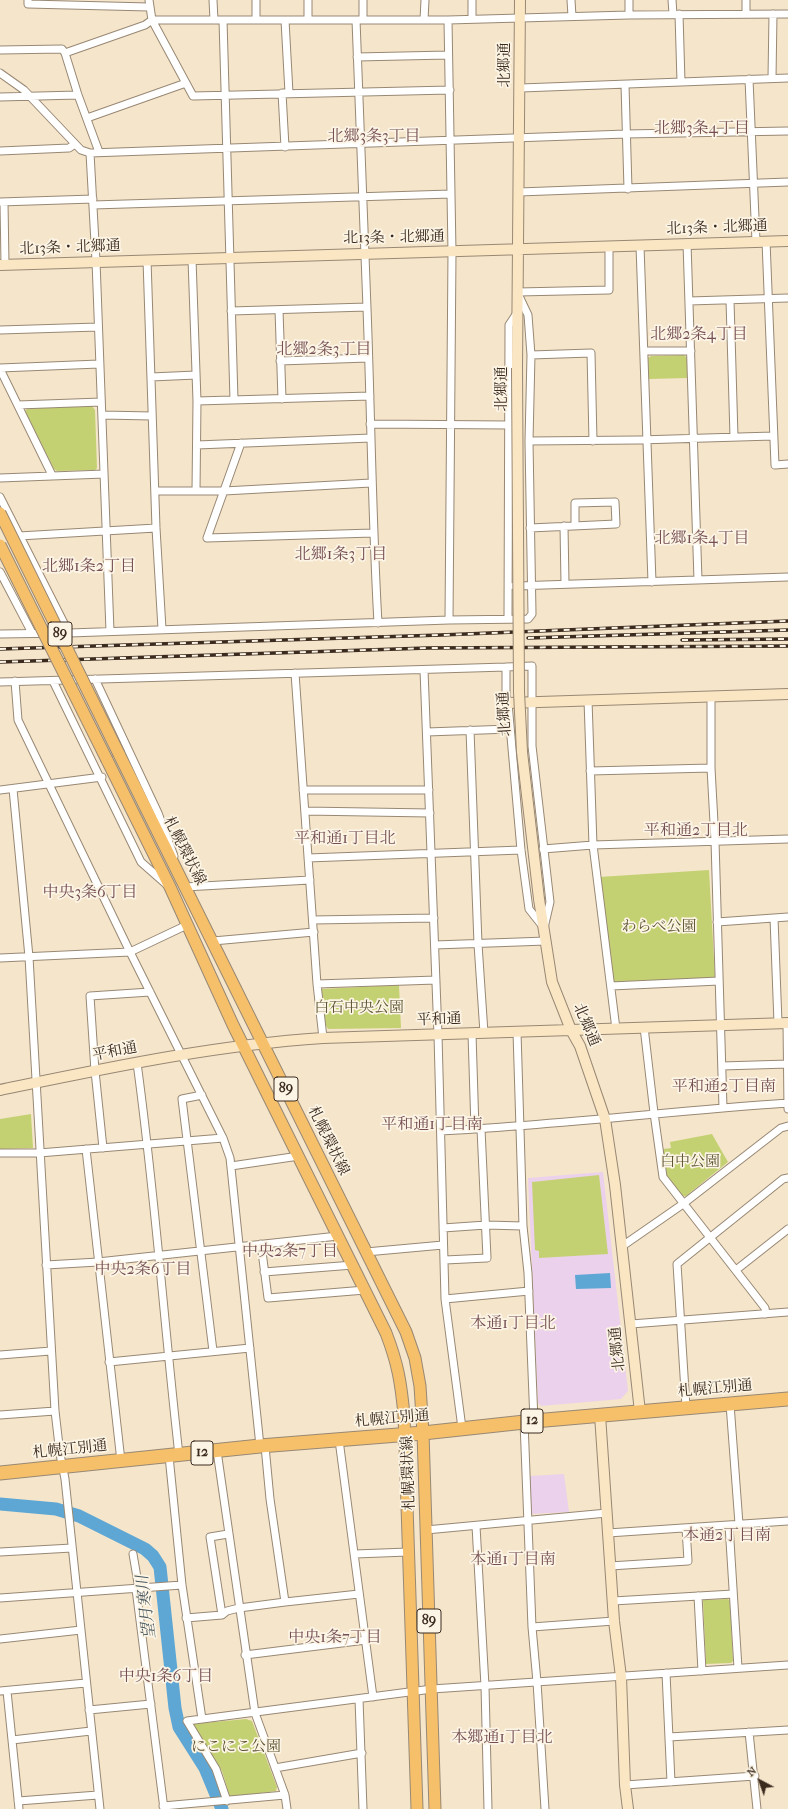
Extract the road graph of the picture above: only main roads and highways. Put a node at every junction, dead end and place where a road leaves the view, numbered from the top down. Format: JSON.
{"nodes":[{"id":1,"x":0,"y":513,"type":"edge"},
{"id":2,"x":0,"y":545,"type":"edge"},
{"id":3,"x":788,"y":1399,"type":"edge"},
{"id":4,"x":423,"y":1433,"type":"junction"},
{"id":5,"x":404,"y":1434,"type":"junction"},
{"id":6,"x":0,"y":1473,"type":"edge"},
{"id":7,"x":417,"y":1809,"type":"edge"},
{"id":8,"x":435,"y":1809,"type":"edge"}],
"edges":[{"from":1,"to":4,"type":"main road","name":"札幌環状線","number":"89","bridge":true},
{"from":2,"to":5,"type":"main road","name":"札幌環状線","number":"89","bridge":true},
{"from":3,"to":4,"type":"highway","name":"札幌江別通","number":"12"},
{"from":4,"to":5,"type":"highway","name":"札幌江別通","number":"12"},
{"from":4,"to":8,"type":"main road","name":"札幌環状線","number":"89"},
{"from":5,"to":6,"type":"highway","name":"札幌江別通","number":"12"},
{"from":5,"to":7,"type":"main road","name":"札幌環状線","number":"89"}]}
